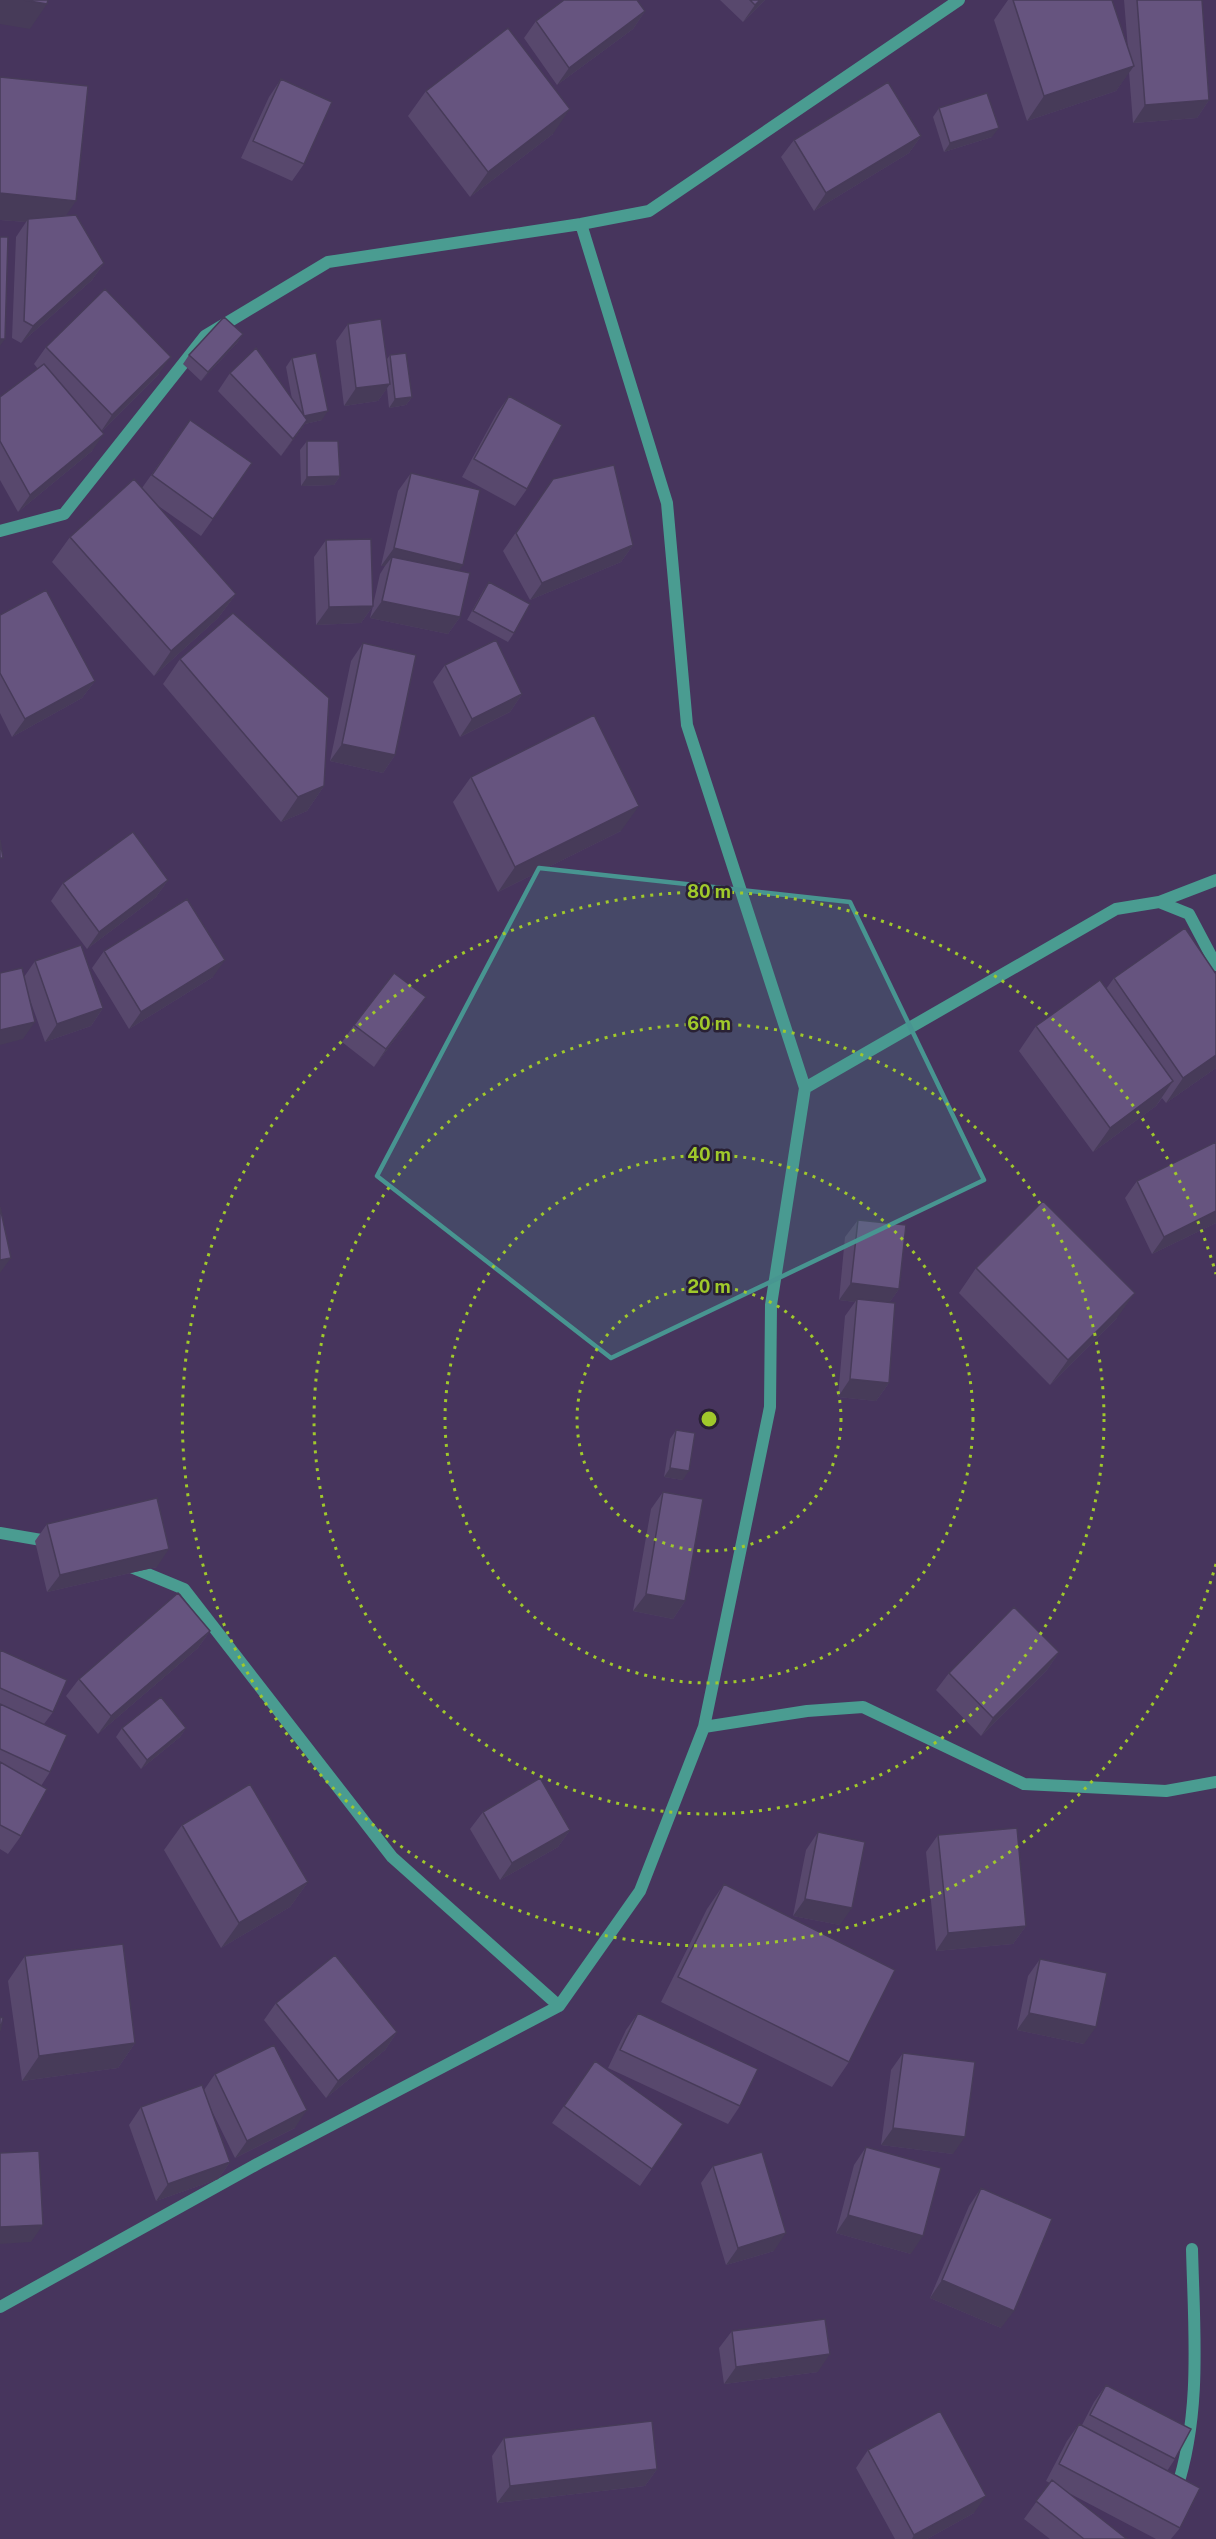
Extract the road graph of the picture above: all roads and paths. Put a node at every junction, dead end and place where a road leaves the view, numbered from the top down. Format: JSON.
{"nodes":[{"id":1,"x":959,"y":0,"type":"edge"},
{"id":2,"x":581,"y":224,"type":"junction"},
{"id":3,"x":0,"y":531,"type":"edge"},
{"id":4,"x":1216,"y":880,"type":"edge"},
{"id":5,"x":1159,"y":902,"type":"junction"},
{"id":6,"x":1216,"y":965,"type":"edge"},
{"id":7,"x":805,"y":1088,"type":"junction"},
{"id":8,"x":0,"y":1533,"type":"edge"},
{"id":9,"x":64,"y":1544,"type":"edge"},
{"id":10,"x":118,"y":1562,"type":"edge"},
{"id":11,"x":704,"y":1727,"type":"junction"},
{"id":12,"x":1216,"y":1782,"type":"edge"},
{"id":13,"x":560,"y":2006,"type":"junction"},
{"id":14,"x":1192,"y":2248,"type":"dead end"},
{"id":15,"x":0,"y":2307,"type":"edge"},
{"id":16,"x":1171,"y":2506,"type":"edge"}],
"edges":[{"from":1,"to":2,"type":"street"},
{"from":2,"to":3,"type":"street"},
{"from":2,"to":7,"type":"street"},
{"from":4,"to":5,"type":"street"},
{"from":5,"to":6,"type":"street"},
{"from":5,"to":7,"type":"street"},
{"from":7,"to":11,"type":"street"},
{"from":8,"to":9,"type":"street"},
{"from":10,"to":13,"type":"street"},
{"from":11,"to":12,"type":"street"},
{"from":11,"to":13,"type":"street"},
{"from":13,"to":15,"type":"street"},
{"from":14,"to":16,"type":"street"}]}
